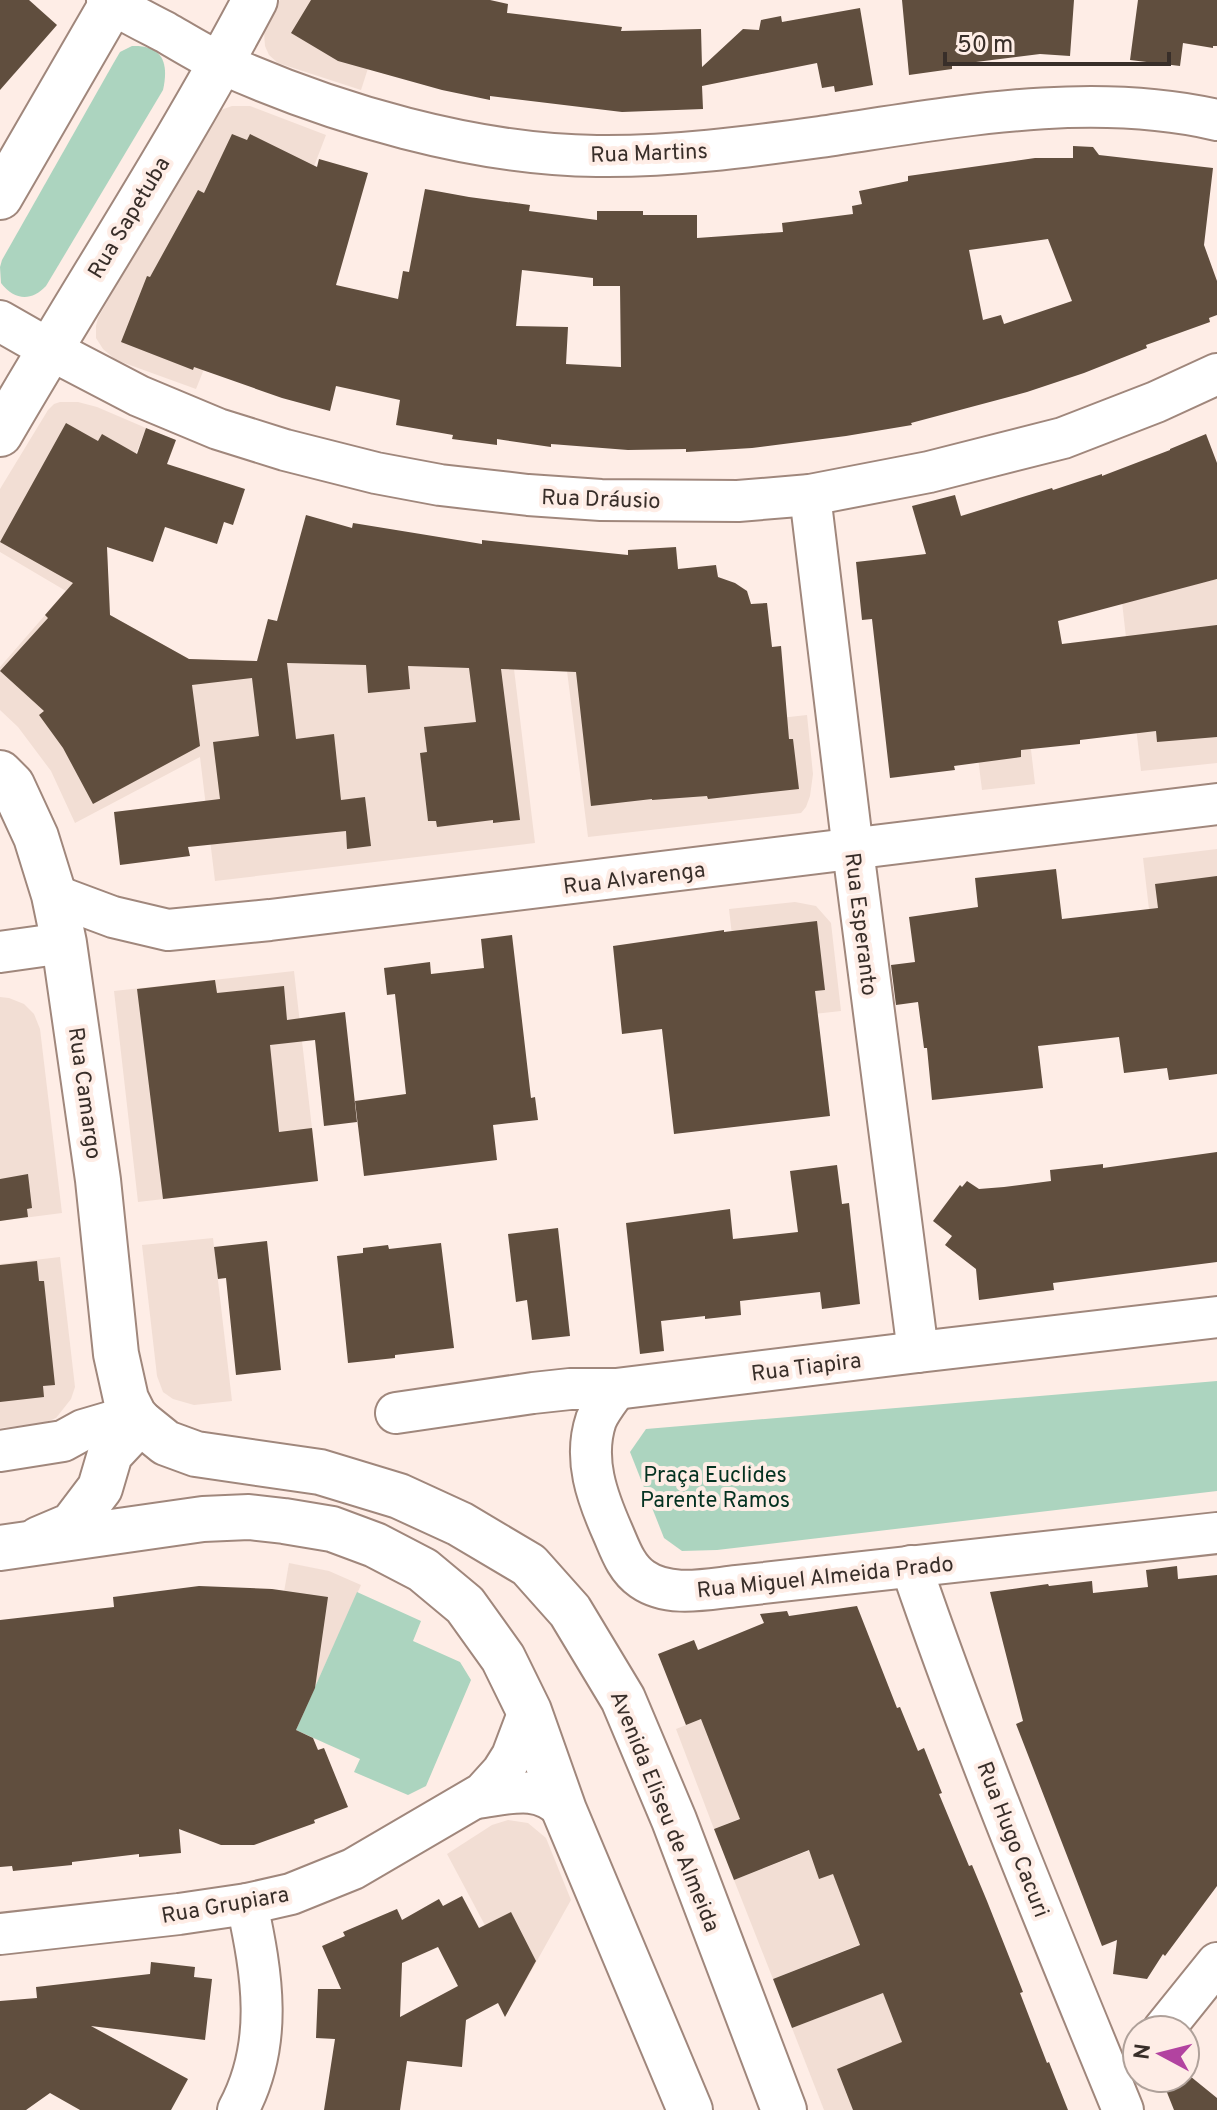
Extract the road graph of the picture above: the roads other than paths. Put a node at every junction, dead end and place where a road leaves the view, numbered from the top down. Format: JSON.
{"nodes":[{"id":1,"x":255,"y":0,"type":"edge"},
{"id":2,"x":111,"y":1,"type":"edge"},
{"id":3,"x":222,"y":63,"type":"junction"},
{"id":4,"x":1217,"y":120,"type":"edge"},
{"id":5,"x":0,"y":197,"type":"edge"},
{"id":6,"x":0,"y":321,"type":"edge"},
{"id":7,"x":49,"y":349,"type":"junction"},
{"id":8,"x":1217,"y":374,"type":"edge"},
{"id":9,"x":0,"y":434,"type":"edge"},
{"id":10,"x":810,"y":495,"type":"junction"},
{"id":11,"x":0,"y":773,"type":"edge"},
{"id":12,"x":1217,"y":804,"type":"edge"},
{"id":13,"x":853,"y":850,"type":"junction"},
{"id":14,"x":54,"y":895,"type":"junction"},
{"id":15,"x":64,"y":943,"type":"junction"},
{"id":16,"x":0,"y":952,"type":"edge"},
{"id":17,"x":1217,"y":1317,"type":"edge"},
{"id":18,"x":918,"y":1352,"type":"junction"},
{"id":19,"x":616,"y":1389,"type":"junction"},
{"id":20,"x":396,"y":1413,"type":"dead end"},
{"id":21,"x":137,"y":1418,"type":"junction"},
{"id":22,"x":97,"y":1442,"type":"junction"},
{"id":23,"x":0,"y":1451,"type":"edge"},
{"id":24,"x":1217,"y":1533,"type":"edge"},
{"id":25,"x":13,"y":1546,"type":"edge"},
{"id":26,"x":911,"y":1566,"type":"junction"},
{"id":27,"x":529,"y":1711,"type":"junction"},
{"id":28,"x":476,"y":1798,"type":"junction"},
{"id":29,"x":564,"y":1810,"type":"junction"},
{"id":30,"x":247,"y":1904,"type":"junction"},
{"id":31,"x":0,"y":1934,"type":"edge"},
{"id":32,"x":1217,"y":1963,"type":"edge"},
{"id":33,"x":1176,"y":2014,"type":"edge"},
{"id":34,"x":1121,"y":2081,"type":"edge"},
{"id":35,"x":238,"y":2110,"type":"edge"},
{"id":36,"x":690,"y":2110,"type":"edge"},
{"id":37,"x":784,"y":2110,"type":"edge"}],
"edges":[{"from":1,"to":3,"type":"main road","name":"Rua Sapetuba"},
{"from":2,"to":3,"type":"street","name":"Rua Martins"},
{"from":2,"to":5,"type":"main road"},
{"from":3,"to":4,"type":"street","name":"Rua Martins"},
{"from":3,"to":7,"type":"main road","name":"Rua Sapetuba"},
{"from":6,"to":7,"type":"street","name":"Rua Dráusio"},
{"from":7,"to":9,"type":"main road","name":"Rua Sapetuba"},
{"from":7,"to":10,"type":"street","name":"Rua Dráusio"},
{"from":8,"to":10,"type":"street","name":"Rua Dráusio"},
{"from":10,"to":13,"type":"street","name":"Rua Esperanto"},
{"from":11,"to":14,"type":"main road","name":"Rua Camargo"},
{"from":12,"to":13,"type":"street","name":"Rua Alvarenga"},
{"from":13,"to":14,"type":"street","name":"Rua Alvarenga"},
{"from":13,"to":18,"type":"street","name":"Rua Esperanto"},
{"from":14,"to":15,"type":"main road","name":"Rua Camargo"},
{"from":15,"to":16,"type":"street"},
{"from":15,"to":21,"type":"main road","name":"Rua Camargo"},
{"from":17,"to":18,"type":"street","name":"Rua Tiapira"},
{"from":18,"to":19,"type":"street","name":"Rua Tiapira"},
{"from":19,"to":20,"type":"street","name":"Rua Tiapira"},
{"from":19,"to":26,"type":"street","name":"Rua Miguel Almeida Prado"},
{"from":21,"to":22,"type":"main road"},
{"from":21,"to":37,"type":"main road","name":"Avenida Eliseu de Almeida"},
{"from":22,"to":23,"type":"street"},
{"from":22,"to":25,"type":"main road"},
{"from":24,"to":26,"type":"street","name":"Rua Miguel Almeida Prado"},
{"from":25,"to":27,"type":"main road"},
{"from":26,"to":34,"type":"street","name":"Rua Hugo Cacuri"},
{"from":27,"to":28,"type":"street","name":"Rua Grupiara"},
{"from":27,"to":29,"type":"main road"},
{"from":28,"to":29,"type":"street","name":"Rua Grupiara"},
{"from":28,"to":30,"type":"street","name":"Rua Grupiara"},
{"from":29,"to":36,"type":"main road"},
{"from":30,"to":31,"type":"street","name":"Rua Grupiara"},
{"from":30,"to":35,"type":"street"},
{"from":32,"to":33,"type":"street"}]}
